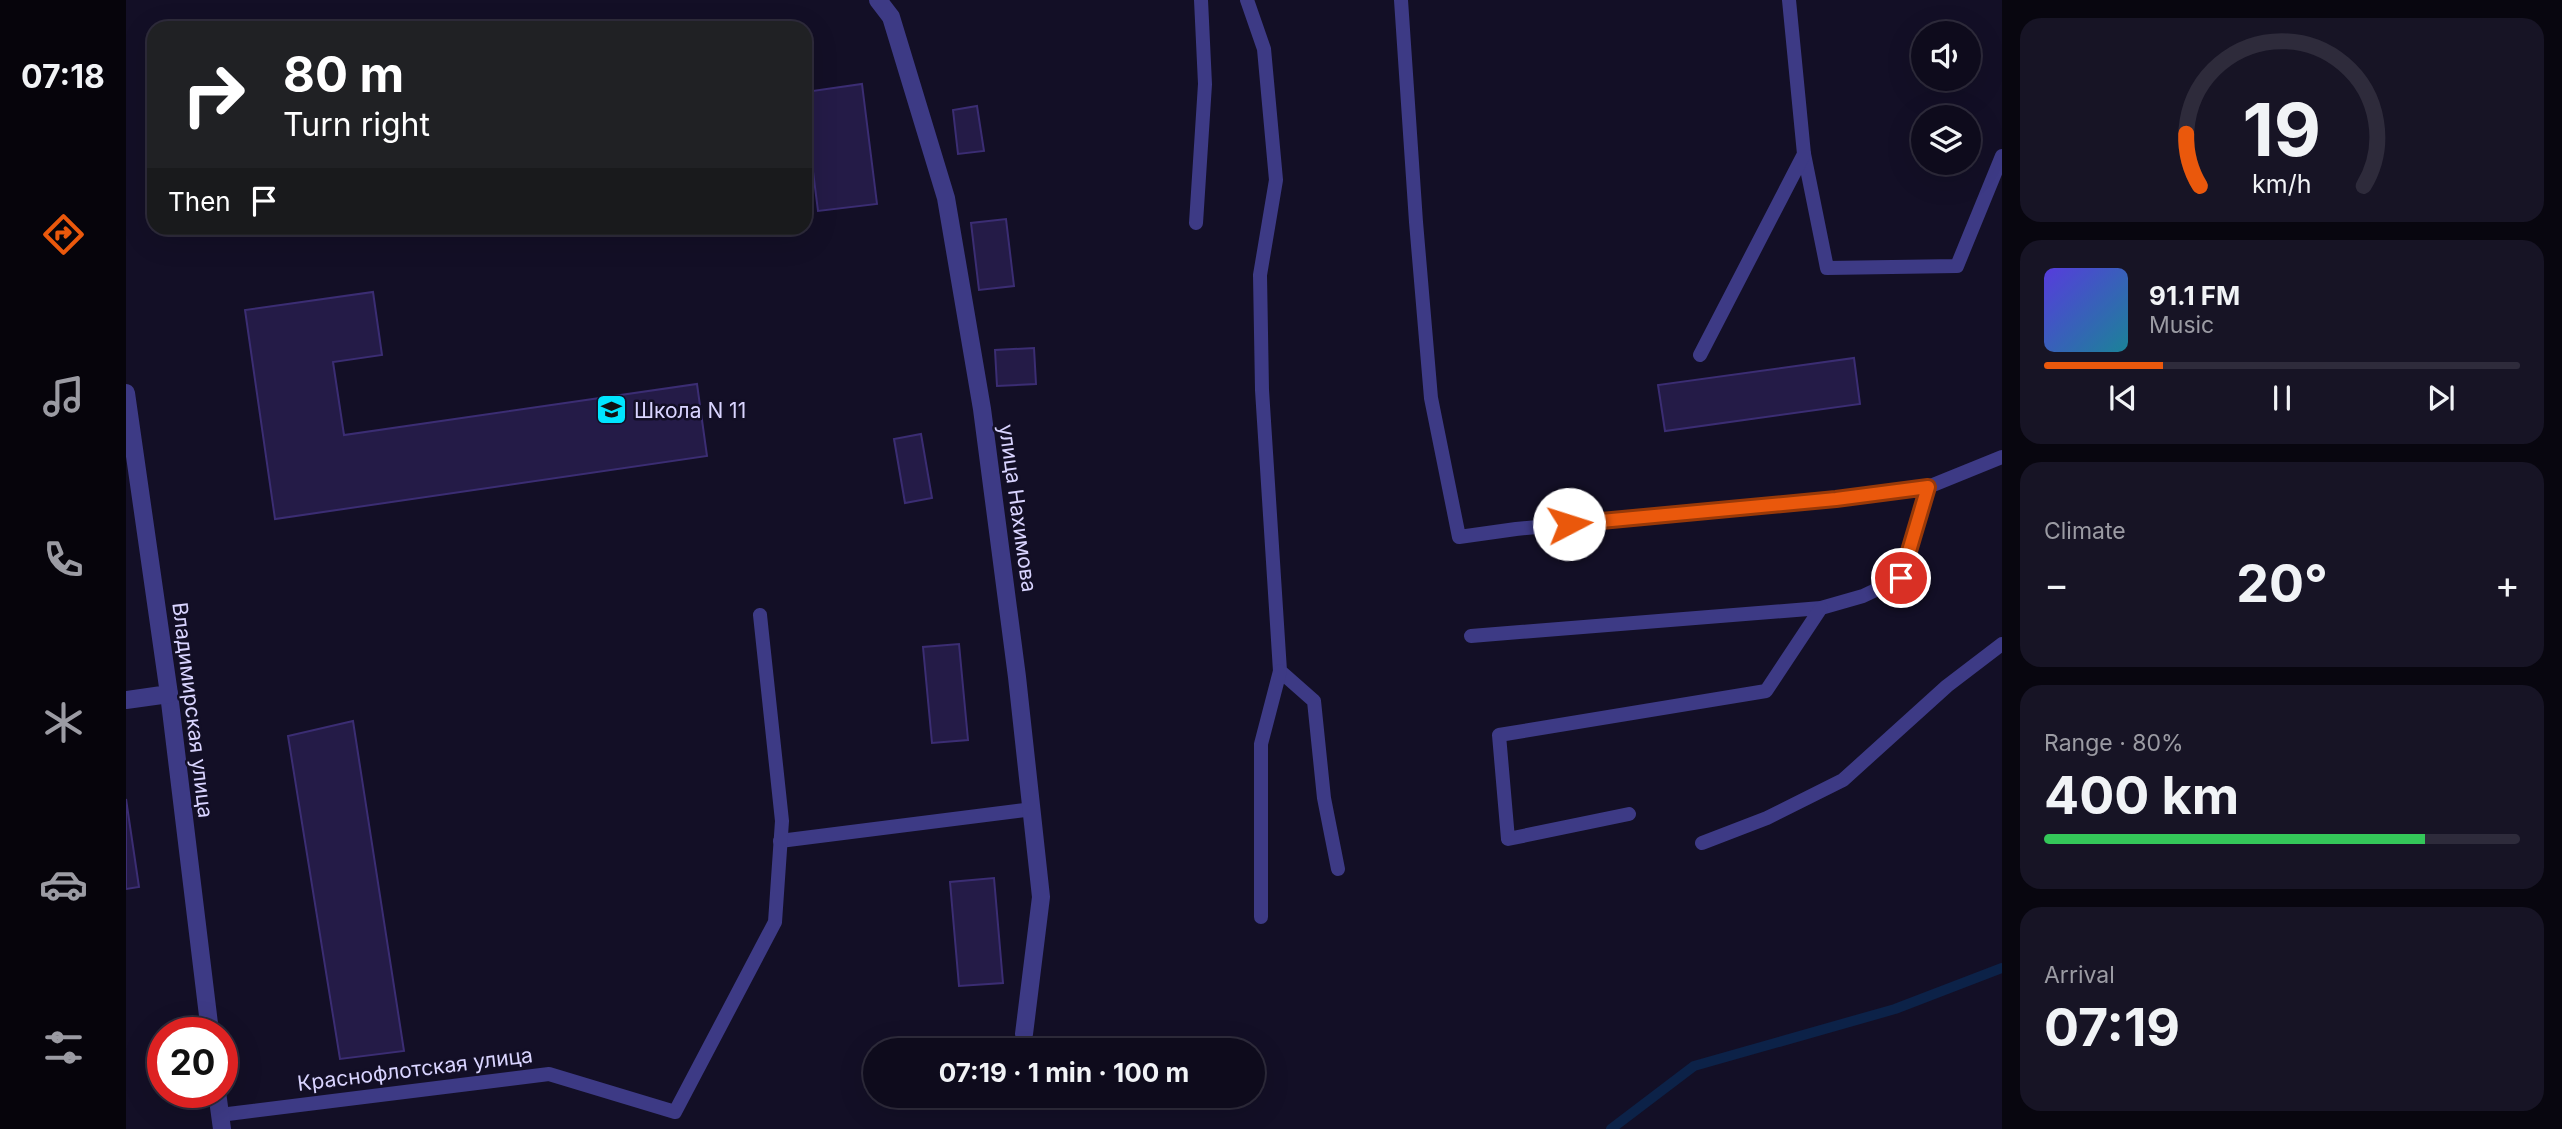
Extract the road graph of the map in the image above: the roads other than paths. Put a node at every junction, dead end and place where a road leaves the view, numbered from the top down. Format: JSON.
{"nodes":[{"id":1,"x":878,"y":0,"type":"edge"},
{"id":2,"x":1201,"y":0,"type":"edge"},
{"id":3,"x":1247,"y":0,"type":"edge"},
{"id":4,"x":1402,"y":0,"type":"edge"},
{"id":5,"x":1789,"y":0,"type":"edge"},
{"id":6,"x":1804,"y":154,"type":"junction"},
{"id":7,"x":2002,"y":156,"type":"edge"},
{"id":8,"x":1196,"y":223,"type":"dead end"},
{"id":9,"x":1700,"y":355,"type":"dead end"},
{"id":10,"x":126,"y":393,"type":"edge"},
{"id":11,"x":2002,"y":457,"type":"edge"},
{"id":12,"x":1928,"y":487,"type":"junction"},
{"id":13,"x":1821,"y":608,"type":"junction"},
{"id":14,"x":760,"y":615,"type":"dead end"},
{"id":15,"x":1471,"y":636,"type":"dead end"},
{"id":16,"x":2002,"y":645,"type":"edge"},
{"id":17,"x":1280,"y":671,"type":"junction"},
{"id":18,"x":169,"y":694,"type":"junction"},
{"id":19,"x":126,"y":700,"type":"edge"},
{"id":20,"x":1033,"y":809,"type":"junction"},
{"id":21,"x":1629,"y":814,"type":"dead end"},
{"id":22,"x":780,"y":841,"type":"junction"},
{"id":23,"x":1702,"y":843,"type":"dead end"},
{"id":24,"x":1338,"y":869,"type":"dead end"},
{"id":25,"x":1261,"y":917,"type":"dead end"},
{"id":26,"x":208,"y":1017,"type":"edge"},
{"id":27,"x":1024,"y":1034,"type":"dead end"},
{"id":28,"x":221,"y":1122,"type":"edge"}],
"edges":[{"from":1,"to":20,"type":"street","name":"улица Нахимова"},
{"from":2,"to":8,"type":"lane"},
{"from":3,"to":17,"type":"lane"},
{"from":4,"to":12,"type":"lane"},
{"from":5,"to":6,"type":"lane"},
{"from":6,"to":7,"type":"lane"},
{"from":6,"to":9,"type":"lane"},
{"from":10,"to":18,"type":"street","name":"Владимирская улица"},
{"from":11,"to":12,"type":"lane"},
{"from":12,"to":13,"type":"lane"},
{"from":13,"to":15,"type":"lane"},
{"from":13,"to":21,"type":"lane"},
{"from":14,"to":22,"type":"lane","name":"Краснофлотская улица"},
{"from":16,"to":23,"type":"lane"},
{"from":17,"to":24,"type":"lane"},
{"from":17,"to":25,"type":"lane"},
{"from":18,"to":19,"type":"street"},
{"from":18,"to":26,"type":"street","name":"Владимирская улица"},
{"from":20,"to":22,"type":"lane"},
{"from":20,"to":27,"type":"street","name":"улица Нахимова"},
{"from":22,"to":28,"type":"lane","name":"Краснофлотская улица"}]}
